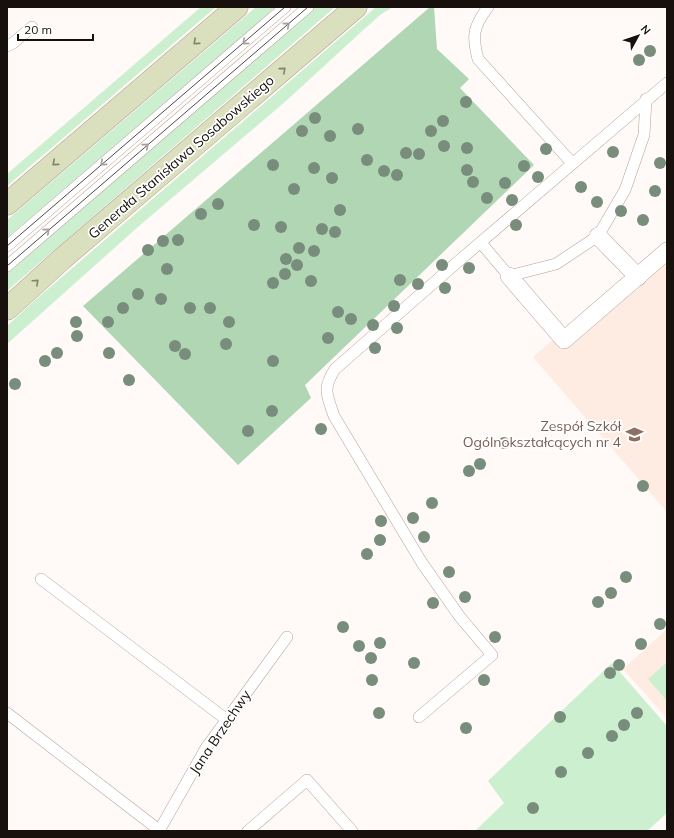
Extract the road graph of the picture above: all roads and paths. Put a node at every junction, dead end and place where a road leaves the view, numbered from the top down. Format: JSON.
{"nodes":[{"id":1,"x":237,"y":7,"type":"edge"},
{"id":2,"x":285,"y":7,"type":"edge"},
{"id":3,"x":308,"y":7,"type":"edge"},
{"id":4,"x":356,"y":7,"type":"edge"},
{"id":5,"x":488,"y":7,"type":"edge"},
{"id":6,"x":32,"y":27,"type":"dead end"},
{"id":7,"x":7,"y":46,"type":"edge"},
{"id":8,"x":667,"y":83,"type":"edge"},
{"id":9,"x":646,"y":99,"type":"junction"},
{"id":10,"x":572,"y":163,"type":"junction"},
{"id":11,"x":7,"y":204,"type":"edge"},
{"id":12,"x":598,"y":236,"type":"junction"},
{"id":13,"x":481,"y":243,"type":"junction"},
{"id":14,"x":7,"y":246,"type":"edge"},
{"id":15,"x":667,"y":251,"type":"edge"},
{"id":16,"x":7,"y":266,"type":"edge"},
{"id":17,"x":509,"y":276,"type":"junction"},
{"id":18,"x":638,"y":277,"type":"junction"},
{"id":19,"x":7,"y":309,"type":"edge"},
{"id":20,"x":41,"y":579,"type":"dead end"},
{"id":21,"x":287,"y":637,"type":"dead end"},
{"id":22,"x":7,"y":713,"type":"edge"},
{"id":23,"x":419,"y":717,"type":"dead end"},
{"id":24,"x":227,"y":720,"type":"junction"},
{"id":25,"x":159,"y":831,"type":"edge"},
{"id":26,"x":248,"y":831,"type":"edge"},
{"id":27,"x":352,"y":831,"type":"edge"}],
"edges":[{"from":1,"to":11,"type":"main road","one_way":true},
{"from":2,"to":14,"type":"lane","one_way":true},
{"from":16,"to":3,"type":"lane","one_way":true},
{"from":19,"to":4,"type":"main road","name":"Generała Stanisława Sosabowskiego","one_way":true},
{"from":5,"to":10,"type":"lane"},
{"from":6,"to":7,"type":"lane"},
{"from":8,"to":9,"type":"lane"},
{"from":9,"to":10,"type":"lane"},
{"from":9,"to":12,"type":"lane"},
{"from":10,"to":13,"type":"lane"},
{"from":12,"to":17,"type":"lane"},
{"from":12,"to":18,"type":"street"},
{"from":13,"to":17,"type":"lane"},
{"from":13,"to":23,"type":"lane"},
{"from":15,"to":18,"type":"street"},
{"from":17,"to":18,"type":"street"},
{"from":20,"to":24,"type":"lane"},
{"from":21,"to":24,"type":"lane","name":"Jana Brzechwy"},
{"from":22,"to":25,"type":"lane"},
{"from":24,"to":25,"type":"lane","name":"Jana Brzechwy"},
{"from":26,"to":27,"type":"lane"}]}
